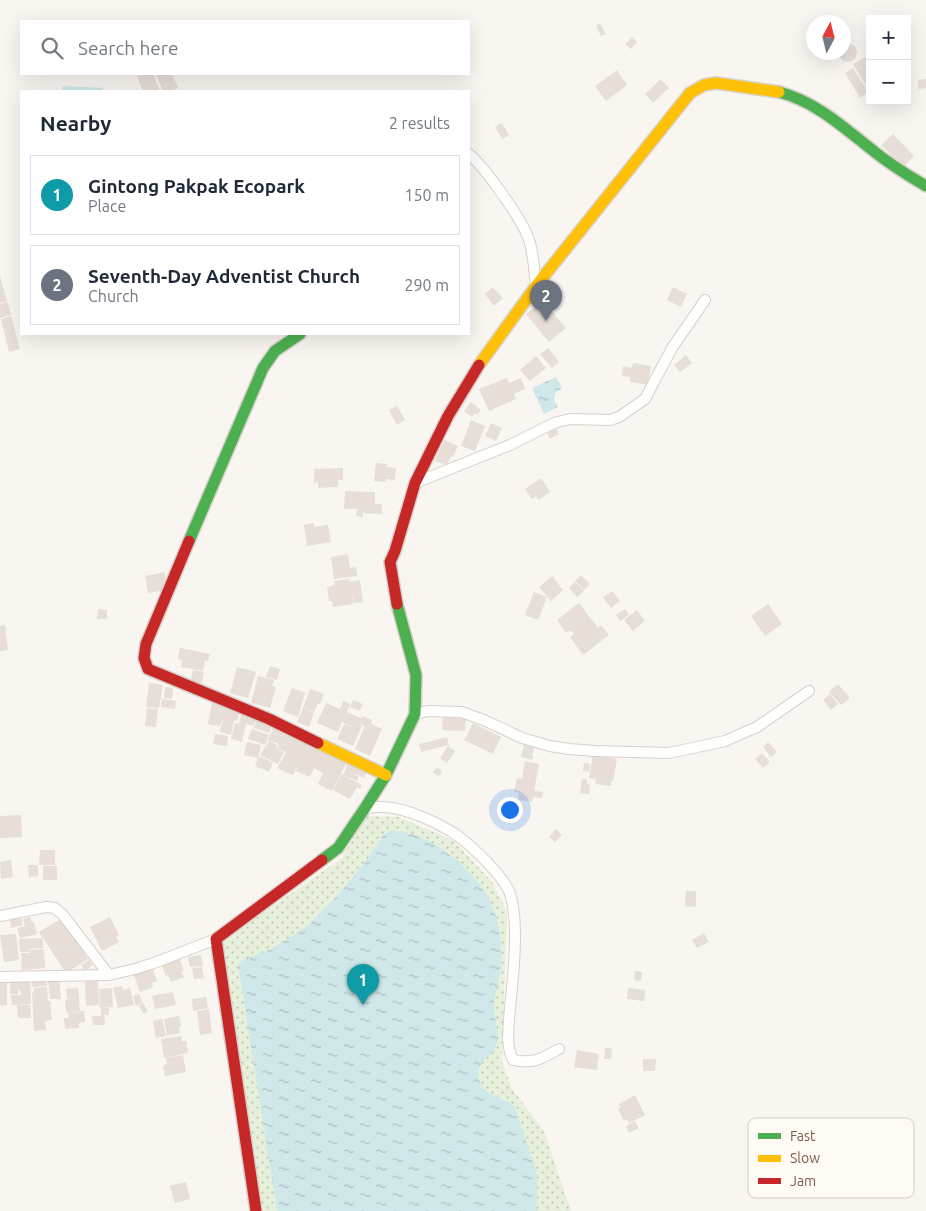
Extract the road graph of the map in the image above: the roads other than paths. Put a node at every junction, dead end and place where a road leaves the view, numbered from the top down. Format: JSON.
{"nodes":[{"id":1,"x":470,"y":155,"type":"edge"},
{"id":2,"x":926,"y":186,"type":"edge"},
{"id":3,"x":536,"y":286,"type":"junction"},
{"id":4,"x":705,"y":300,"type":"dead end"},
{"id":5,"x":298,"y":335,"type":"edge"},
{"id":6,"x":415,"y":484,"type":"junction"},
{"id":7,"x":809,"y":691,"type":"dead end"},
{"id":8,"x":415,"y":714,"type":"junction"},
{"id":9,"x":386,"y":775,"type":"junction"},
{"id":10,"x":365,"y":808,"type":"junction"},
{"id":11,"x":0,"y":916,"type":"edge"},
{"id":12,"x":216,"y":939,"type":"junction"},
{"id":13,"x":109,"y":975,"type":"junction"},
{"id":14,"x":0,"y":977,"type":"edge"},
{"id":15,"x":559,"y":1049,"type":"dead end"},
{"id":16,"x":256,"y":1211,"type":"edge"}],
"edges":[{"from":1,"to":3,"type":"street"},
{"from":2,"to":3,"type":"street"},
{"from":3,"to":6,"type":"street"},
{"from":4,"to":6,"type":"street"},
{"from":5,"to":9,"type":"street"},
{"from":6,"to":8,"type":"street"},
{"from":7,"to":8,"type":"street"},
{"from":8,"to":9,"type":"street"},
{"from":9,"to":10,"type":"street"},
{"from":10,"to":12,"type":"street"},
{"from":10,"to":15,"type":"street"},
{"from":11,"to":13,"type":"street"},
{"from":12,"to":13,"type":"street"},
{"from":12,"to":16,"type":"street"},
{"from":13,"to":14,"type":"street"}]}
